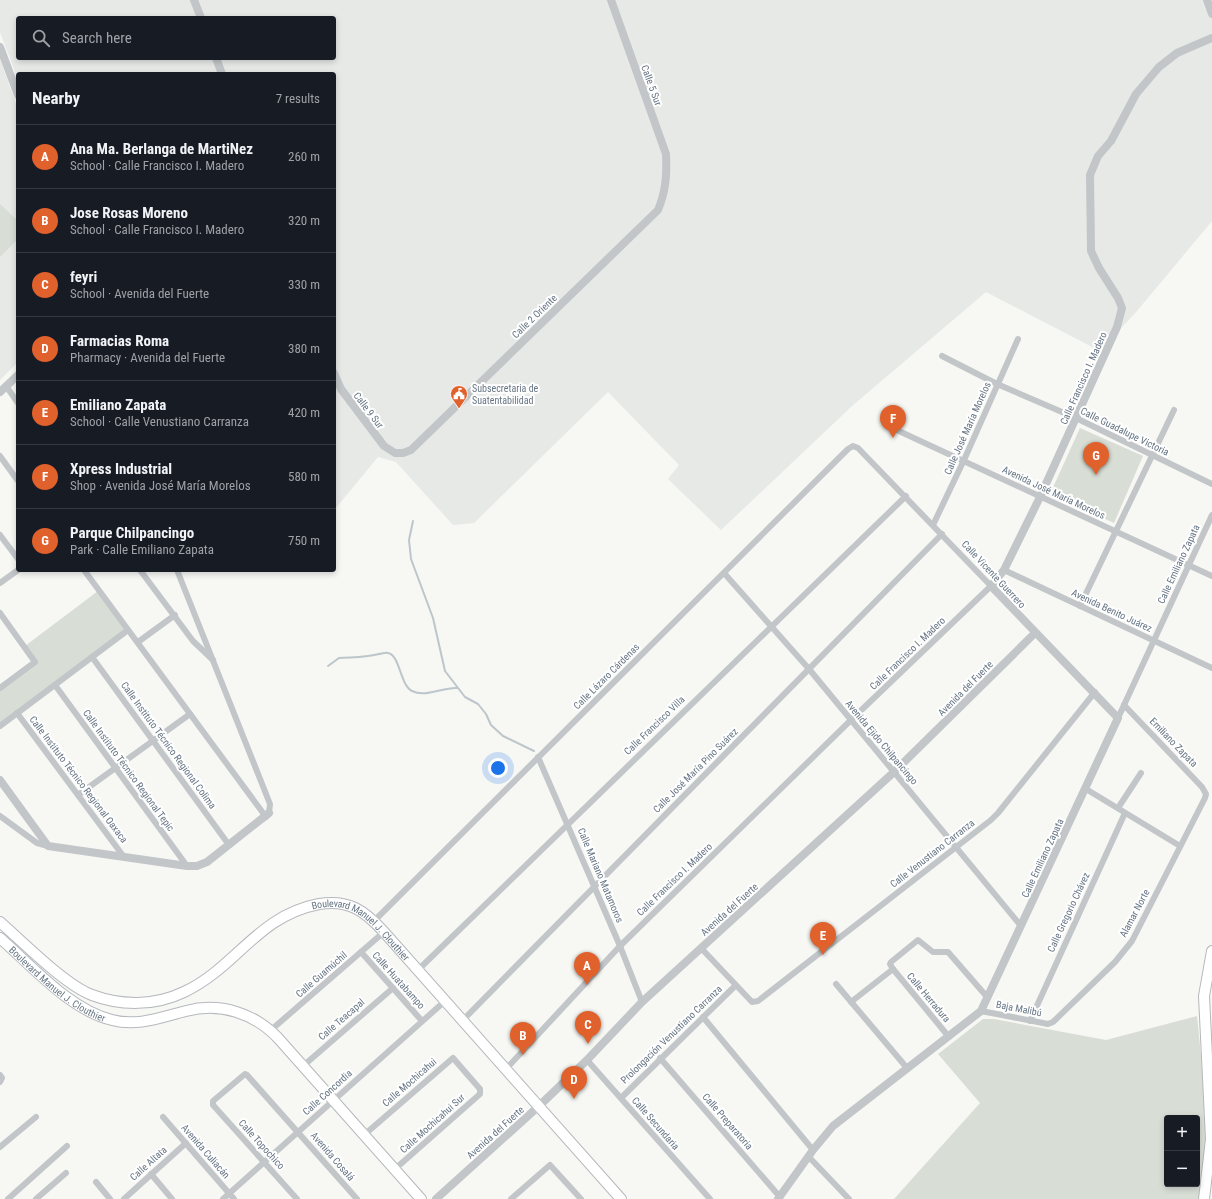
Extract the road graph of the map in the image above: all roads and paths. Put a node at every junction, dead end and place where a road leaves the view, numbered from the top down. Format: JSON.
{"nodes":[{"id":1,"x":194,"y":0,"type":"edge"},
{"id":2,"x":611,"y":0,"type":"edge"},
{"id":3,"x":1207,"y":0,"type":"edge"},
{"id":4,"x":1212,"y":14,"type":"edge"},
{"id":5,"x":200,"y":16,"type":"edge"},
{"id":6,"x":1212,"y":38,"type":"edge"},
{"id":7,"x":0,"y":47,"type":"edge"},
{"id":8,"x":217,"y":60,"type":"edge"},
{"id":9,"x":221,"y":72,"type":"edge"},
{"id":10,"x":16,"y":90,"type":"edge"},
{"id":11,"x":667,"y":177,"type":"joint"},
{"id":12,"x":1018,"y":339,"type":"dead end"},
{"id":13,"x":942,"y":356,"type":"dead end"},
{"id":14,"x":16,"y":377,"type":"edge"},
{"id":15,"x":336,"y":378,"type":"edge"},
{"id":16,"x":997,"y":384,"type":"junction"},
{"id":17,"x":3,"y":389,"type":"edge"},
{"id":18,"x":16,"y":401,"type":"edge"},
{"id":19,"x":1174,"y":410,"type":"dead end"},
{"id":20,"x":1076,"y":418,"type":"junction"},
{"id":21,"x":888,"y":426,"type":"dead end"},
{"id":22,"x":853,"y":446,"type":"joint"},
{"id":23,"x":395,"y":453,"type":"joint"},
{"id":24,"x":1152,"y":455,"type":"junction"},
{"id":25,"x":0,"y":456,"type":"edge"},
{"id":26,"x":964,"y":460,"type":"junction"},
{"id":27,"x":16,"y":478,"type":"edge"},
{"id":28,"x":1212,"y":484,"type":"edge"},
{"id":29,"x":906,"y":496,"type":"junction"},
{"id":30,"x":1040,"y":497,"type":"junction"},
{"id":31,"x":1212,"y":515,"type":"edge"},
{"id":32,"x":933,"y":525,"type":"junction"},
{"id":33,"x":1115,"y":532,"type":"junction"},
{"id":34,"x":942,"y":534,"type":"junction"},
{"id":35,"x":0,"y":535,"type":"edge"},
{"id":36,"x":16,"y":556,"type":"edge"},
{"id":37,"x":1188,"y":566,"type":"junction"},
{"id":38,"x":1004,"y":570,"type":"junction"},
{"id":39,"x":16,"y":571,"type":"edge"},
{"id":40,"x":85,"y":572,"type":"edge"},
{"id":41,"x":142,"y":572,"type":"edge"},
{"id":42,"x":178,"y":572,"type":"edge"},
{"id":43,"x":724,"y":573,"type":"junction"},
{"id":44,"x":1212,"y":576,"type":"edge"},
{"id":45,"x":0,"y":583,"type":"edge"},
{"id":46,"x":991,"y":586,"type":"junction"},
{"id":47,"x":1080,"y":606,"type":"junction"},
{"id":48,"x":0,"y":613,"type":"edge"},
{"id":49,"x":175,"y":615,"type":"junction"},
{"id":50,"x":771,"y":626,"type":"junction"},
{"id":51,"x":128,"y":630,"type":"junction"},
{"id":52,"x":1035,"y":633,"type":"junction"},
{"id":53,"x":1153,"y":641,"type":"junction"},
{"id":54,"x":138,"y":642,"type":"junction"},
{"id":55,"x":92,"y":657,"type":"junction"},
{"id":56,"x":213,"y":660,"type":"junction"},
{"id":57,"x":1212,"y":668,"type":"edge"},
{"id":58,"x":809,"y":669,"type":"junction"},
{"id":59,"x":56,"y":685,"type":"junction"},
{"id":60,"x":0,"y":688,"type":"edge"},
{"id":61,"x":1095,"y":692,"type":"junction"},
{"id":62,"x":1124,"y":705,"type":"junction"},
{"id":63,"x":17,"y":713,"type":"junction"},
{"id":64,"x":190,"y":714,"type":"junction"},
{"id":65,"x":1118,"y":718,"type":"junction"},
{"id":66,"x":851,"y":720,"type":"junction"},
{"id":67,"x":0,"y":726,"type":"edge"},
{"id":68,"x":153,"y":741,"type":"junction"},
{"id":69,"x":538,"y":757,"type":"junction"},
{"id":70,"x":115,"y":769,"type":"junction"},
{"id":71,"x":894,"y":772,"type":"junction"},
{"id":72,"x":1141,"y":773,"type":"dead end"},
{"id":73,"x":0,"y":780,"type":"edge"},
{"id":74,"x":1086,"y":788,"type":"junction"},
{"id":75,"x":1206,"y":794,"type":"joint"},
{"id":76,"x":78,"y":795,"type":"junction"},
{"id":77,"x":1118,"y":808,"type":"junction"},
{"id":78,"x":1125,"y":813,"type":"junction"},
{"id":79,"x":268,"y":815,"type":"junction"},
{"id":80,"x":0,"y":816,"type":"edge"},
{"id":81,"x":568,"y":823,"type":"junction"},
{"id":82,"x":229,"y":845,"type":"junction"},
{"id":83,"x":48,"y":846,"type":"junction"},
{"id":84,"x":955,"y":846,"type":"junction"},
{"id":85,"x":1180,"y":846,"type":"junction"},
{"id":86,"x":124,"y":857,"type":"junction"},
{"id":87,"x":187,"y":866,"type":"junction"},
{"id":88,"x":594,"y":885,"type":"junction"},
{"id":89,"x":374,"y":921,"type":"junction"},
{"id":90,"x":0,"y":922,"type":"edge"},
{"id":91,"x":1022,"y":926,"type":"junction"},
{"id":92,"x":384,"y":932,"type":"junction"},
{"id":93,"x":0,"y":938,"type":"edge"},
{"id":94,"x":620,"y":946,"type":"junction"},
{"id":95,"x":700,"y":948,"type":"junction"},
{"id":96,"x":1212,"y":951,"type":"edge"},
{"id":97,"x":361,"y":952,"type":"junction"},
{"id":98,"x":893,"y":969,"type":"junction"},
{"id":99,"x":418,"y":970,"type":"junction"},
{"id":100,"x":836,"y":984,"type":"dead end"},
{"id":101,"x":735,"y":986,"type":"junction"},
{"id":102,"x":393,"y":988,"type":"junction"},
{"id":103,"x":988,"y":998,"type":"junction"},
{"id":104,"x":445,"y":1000,"type":"junction"},
{"id":105,"x":642,"y":1002,"type":"junction"},
{"id":106,"x":851,"y":1002,"type":"junction"},
{"id":107,"x":981,"y":1011,"type":"junction"},
{"id":108,"x":703,"y":1017,"type":"junction"},
{"id":109,"x":463,"y":1020,"type":"junction"},
{"id":110,"x":1030,"y":1020,"type":"junction"},
{"id":111,"x":422,"y":1021,"type":"junction"},
{"id":112,"x":1053,"y":1022,"type":"joint"},
{"id":113,"x":271,"y":1030,"type":"junction"},
{"id":114,"x":949,"y":1037,"type":"junction"},
{"id":115,"x":660,"y":1058,"type":"junction"},
{"id":116,"x":587,"y":1060,"type":"junction"},
{"id":117,"x":303,"y":1066,"type":"junction"},
{"id":118,"x":907,"y":1068,"type":"junction"},
{"id":119,"x":506,"y":1069,"type":"junction"},
{"id":120,"x":481,"y":1091,"type":"joint"},
{"id":121,"x":621,"y":1098,"type":"junction"},
{"id":122,"x":334,"y":1101,"type":"junction"},
{"id":123,"x":212,"y":1103,"type":"joint"},
{"id":124,"x":539,"y":1106,"type":"junction"},
{"id":125,"x":36,"y":1117,"type":"dead end"},
{"id":126,"x":163,"y":1117,"type":"dead end"},
{"id":127,"x":298,"y":1132,"type":"junction"},
{"id":128,"x":364,"y":1135,"type":"junction"},
{"id":129,"x":186,"y":1143,"type":"junction"},
{"id":130,"x":67,"y":1146,"type":"dead end"},
{"id":131,"x":0,"y":1147,"type":"edge"},
{"id":132,"x":810,"y":1153,"type":"junction"},
{"id":133,"x":264,"y":1162,"type":"junction"},
{"id":134,"x":395,"y":1170,"type":"junction"},
{"id":135,"x":66,"y":1173,"type":"dead end"},
{"id":136,"x":151,"y":1174,"type":"junction"},
{"id":137,"x":96,"y":1182,"type":"dead end"},
{"id":138,"x":229,"y":1193,"type":"junction"},
{"id":139,"x":779,"y":1198,"type":"edge"},
{"id":140,"x":8,"y":1199,"type":"edge"},
{"id":141,"x":36,"y":1199,"type":"edge"},
{"id":142,"x":110,"y":1199,"type":"edge"},
{"id":143,"x":124,"y":1199,"type":"edge"},
{"id":144,"x":172,"y":1199,"type":"edge"},
{"id":145,"x":223,"y":1199,"type":"edge"},
{"id":146,"x":234,"y":1199,"type":"edge"},
{"id":147,"x":297,"y":1199,"type":"edge"},
{"id":148,"x":357,"y":1199,"type":"edge"},
{"id":149,"x":421,"y":1199,"type":"edge"},
{"id":150,"x":436,"y":1199,"type":"edge"},
{"id":151,"x":511,"y":1199,"type":"edge"},
{"id":152,"x":581,"y":1199,"type":"edge"},
{"id":153,"x":621,"y":1199,"type":"edge"},
{"id":154,"x":710,"y":1199,"type":"edge"},
{"id":155,"x":848,"y":1199,"type":"edge"},
{"id":156,"x":1204,"y":1199,"type":"edge"}],
"edges":[{"from":1,"to":5,"type":"street"},
{"from":2,"to":11,"type":"street","name":"Calle 5 Sur"},
{"from":3,"to":4,"type":"street"},
{"from":6,"to":20,"type":"street","name":"Calle Francisco I. Madero"},
{"from":7,"to":10,"type":"street"},
{"from":8,"to":9,"type":"street"},
{"from":11,"to":23,"type":"street","name":"Calle 2 Oriente"},
{"from":12,"to":16,"type":"street","name":"Calle José María Morelos"},
{"from":13,"to":16,"type":"street","name":"Calle Guadalupe Victoria"},
{"from":14,"to":17,"type":"street"},
{"from":15,"to":23,"type":"street","name":"Calle 9 Sur"},
{"from":16,"to":20,"type":"street","name":"Calle Guadalupe Victoria"},
{"from":16,"to":26,"type":"street","name":"Calle José María Morelos"},
{"from":17,"to":18,"type":"street"},
{"from":19,"to":24,"type":"street"},
{"from":20,"to":24,"type":"street","name":"Calle Guadalupe Victoria"},
{"from":20,"to":30,"type":"street","name":"Calle Francisco I. Madero"},
{"from":21,"to":26,"type":"street","name":"Avenida José María Morelos"},
{"from":22,"to":29,"type":"street","name":"Calle Vicente Guerrero"},
{"from":22,"to":43,"type":"street","name":"Calle Lázaro Cárdenas"},
{"from":24,"to":28,"type":"street","name":"Calle Guadalupe Victoria"},
{"from":24,"to":33,"type":"street"},
{"from":25,"to":27,"type":"street"},
{"from":26,"to":30,"type":"street","name":"Avenida José María Morelos"},
{"from":26,"to":32,"type":"street","name":"Calle José María Morelos"},
{"from":29,"to":32,"type":"street","name":"Calle Vicente Guerrero"},
{"from":29,"to":50,"type":"street","name":"Calle Francisco Villa"},
{"from":30,"to":33,"type":"street","name":"Avenida José María Morelos"},
{"from":30,"to":38,"type":"street","name":"Calle Francisco I. Madero"},
{"from":31,"to":37,"type":"street","name":"Calle Emiliano Zapata"},
{"from":32,"to":34,"type":"street","name":"Calle Vicente Guerrero"},
{"from":33,"to":37,"type":"street","name":"Avenida José María Morelos"},
{"from":33,"to":47,"type":"street"},
{"from":34,"to":46,"type":"street","name":"Calle Vicente Guerrero"},
{"from":34,"to":58,"type":"street","name":"Calle José María Pino Suárez"},
{"from":35,"to":36,"type":"street"},
{"from":37,"to":44,"type":"street","name":"Avenida José María Morelos"},
{"from":37,"to":53,"type":"street","name":"Calle Emiliano Zapata"},
{"from":38,"to":46,"type":"street","name":"Calle Francisco I. Madero"},
{"from":38,"to":47,"type":"street","name":"Avenida Benito Juárez"},
{"from":39,"to":45,"type":"street"},
{"from":40,"to":51,"type":"street"},
{"from":41,"to":49,"type":"street"},
{"from":42,"to":56,"type":"street"},
{"from":43,"to":50,"type":"street","name":"Avenida Ejido Chilpancingo"},
{"from":43,"to":69,"type":"street","name":"Calle Lázaro Cárdenas"},
{"from":46,"to":52,"type":"street","name":"Calle Vicente Guerrero"},
{"from":46,"to":66,"type":"street","name":"Calle Francisco I. Madero"},
{"from":47,"to":53,"type":"street","name":"Avenida Benito Juárez"},
{"from":48,"to":60,"type":"street"},
{"from":49,"to":54,"type":"street"},
{"from":49,"to":56,"type":"street"},
{"from":50,"to":58,"type":"street","name":"Avenida Ejido Chilpancingo"},
{"from":50,"to":81,"type":"street","name":"Calle Francisco Villa"},
{"from":51,"to":54,"type":"street"},
{"from":51,"to":55,"type":"street"},
{"from":52,"to":61,"type":"street","name":"Calle Vicente Guerrero"},
{"from":52,"to":71,"type":"street","name":"Avenida del Fuerte"},
{"from":53,"to":57,"type":"street","name":"Avenida Benito Juárez"},
{"from":53,"to":62,"type":"street","name":"Calle Emiliano Zapata"},
{"from":54,"to":64,"type":"street"},
{"from":55,"to":59,"type":"street"},
{"from":55,"to":68,"type":"street","name":"Calle Instituto Técnico Regional Colima"},
{"from":56,"to":79,"type":"street"},
{"from":58,"to":66,"type":"street","name":"Avenida Ejido Chilpancingo"},
{"from":58,"to":88,"type":"street","name":"Calle José María Pino Suárez"},
{"from":59,"to":63,"type":"street"},
{"from":59,"to":70,"type":"street","name":"Calle Instituto Técnico Regional Tepic"},
{"from":61,"to":65,"type":"street","name":"Calle Vicente Guerrero"},
{"from":61,"to":84,"type":"street","name":"Calle Venustiano Carranza"},
{"from":62,"to":65,"type":"street","name":"Calle Emiliano Zapata"},
{"from":62,"to":75,"type":"street","name":"Emiliano Zapata"},
{"from":63,"to":67,"type":"street"},
{"from":63,"to":76,"type":"street","name":"Calle Instituto Técnico Regional Oaxaca"},
{"from":64,"to":68,"type":"street"},
{"from":64,"to":79,"type":"street"},
{"from":65,"to":74,"type":"street","name":"Calle Emiliano Zapata"},
{"from":66,"to":71,"type":"street","name":"Avenida Ejido Chilpancingo"},
{"from":66,"to":94,"type":"street","name":"Calle Francisco I. Madero"},
{"from":68,"to":70,"type":"street"},
{"from":68,"to":82,"type":"street","name":"Calle Instituto Técnico Regional Colima"},
{"from":69,"to":81,"type":"street","name":"Calle Mariano Matamoros"},
{"from":69,"to":89,"type":"street","name":"Calle Lázaro Cárdenas"},
{"from":70,"to":76,"type":"street"},
{"from":70,"to":87,"type":"street","name":"Calle Instituto Técnico Regional Tepic"},
{"from":71,"to":84,"type":"street","name":"Avenida Ejido Chilpancingo"},
{"from":71,"to":95,"type":"street","name":"Avenida del Fuerte"},
{"from":72,"to":77,"type":"street"},
{"from":73,"to":83,"type":"street"},
{"from":74,"to":77,"type":"street"},
{"from":74,"to":91,"type":"street","name":"Calle Emiliano Zapata"},
{"from":75,"to":85,"type":"street","name":"Alamar Norte"},
{"from":76,"to":86,"type":"street","name":"Calle Instituto Técnico Regional Oaxaca"},
{"from":77,"to":78,"type":"street"},
{"from":78,"to":85,"type":"street"},
{"from":78,"to":110,"type":"street","name":"Calle Gregorio Chávez"},
{"from":79,"to":82,"type":"street"},
{"from":80,"to":83,"type":"street"},
{"from":81,"to":88,"type":"street","name":"Calle Mariano Matamoros"},
{"from":81,"to":99,"type":"street","name":"Calle Francisco Villa"},
{"from":82,"to":87,"type":"street"},
{"from":83,"to":86,"type":"street"},
{"from":84,"to":91,"type":"street","name":"Avenida Ejido Chilpancingo"},
{"from":84,"to":101,"type":"street","name":"Calle Venustiano Carranza"},
{"from":85,"to":112,"type":"street","name":"Alamar Norte"},
{"from":86,"to":87,"type":"street"},
{"from":88,"to":94,"type":"street","name":"Calle Mariano Matamoros"},
{"from":88,"to":109,"type":"street","name":"Calle José María Pino Suárez"},
{"from":89,"to":90,"type":"main road","name":"Boulevard Manuel J. Clouthier"},
{"from":89,"to":92,"type":"main road","name":"Boulevard Manuel J. Clouthier"},
{"from":91,"to":103,"type":"street","name":"Calle Emiliano Zapata"},
{"from":92,"to":97,"type":"street","name":"Calle Guamúchil"},
{"from":92,"to":99,"type":"main road","name":"Boulevard Manuel J. Clouthier"},
{"from":93,"to":113,"type":"main road","name":"Boulevard Manuel J. Clouthier"},
{"from":94,"to":105,"type":"street","name":"Calle Mariano Matamoros"},
{"from":94,"to":119,"type":"street","name":"Calle Francisco I. Madero"},
{"from":95,"to":101,"type":"street"},
{"from":95,"to":105,"type":"street","name":"Avenida del Fuerte"},
{"from":96,"to":156,"type":"main road"},
{"from":97,"to":102,"type":"street","name":"Calle Huatabampo"},
{"from":97,"to":113,"type":"street","name":"Calle Guamúchil"},
{"from":98,"to":103,"type":"street","name":"Calle Herradura"},
{"from":98,"to":106,"type":"street","name":"Calle Herradura"},
{"from":98,"to":114,"type":"street","name":"Calle Herradura"},
{"from":99,"to":104,"type":"main road","name":"Boulevard Manuel J. Clouthier"},
{"from":100,"to":106,"type":"street"},
{"from":101,"to":108,"type":"street","name":"Prolongación Venustiano Carranza"},
{"from":102,"to":111,"type":"street","name":"Calle Huatabampo"},
{"from":102,"to":117,"type":"street","name":"Calle Teacapal"},
{"from":103,"to":107,"type":"street","name":"Calle Emiliano Zapata"},
{"from":104,"to":109,"type":"main road","name":"Boulevard Manuel J. Clouthier"},
{"from":104,"to":111,"type":"street","name":"Calle Concordia"},
{"from":105,"to":116,"type":"street","name":"Avenida del Fuerte"},
{"from":106,"to":118,"type":"street"},
{"from":107,"to":110,"type":"street","name":"Baja Malibú"},
{"from":107,"to":114,"type":"street","name":"Calle Emiliano Zapata"},
{"from":108,"to":115,"type":"street","name":"Prolongación Venustiano Carranza"},
{"from":108,"to":132,"type":"street"},
{"from":109,"to":119,"type":"main road","name":"Boulevard Manuel J. Clouthier"},
{"from":110,"to":112,"type":"street","name":"Baja Malibú"},
{"from":111,"to":122,"type":"street","name":"Calle Concordia"},
{"from":113,"to":117,"type":"main road","name":"Boulevard Manuel J. Clouthier"},
{"from":114,"to":118,"type":"street","name":"Calle Emiliano Zapata"},
{"from":115,"to":121,"type":"street","name":"Prolongación Venustiano Carranza"},
{"from":115,"to":139,"type":"street","name":"Calle Preparatoria"},
{"from":116,"to":121,"type":"street","name":"Calle Secundaria"},
{"from":116,"to":124,"type":"street","name":"Avenida del Fuerte"},
{"from":117,"to":122,"type":"main road","name":"Boulevard Manuel J. Clouthier"},
{"from":118,"to":132,"type":"street","name":"Calle Emiliano Zapata"},
{"from":119,"to":124,"type":"main road","name":"Boulevard Manuel J. Clouthier"},
{"from":120,"to":128,"type":"street","name":"Calle Mochicahui"},
{"from":120,"to":134,"type":"street","name":"Calle Mochicahui Sur"},
{"from":121,"to":154,"type":"street","name":"Calle Secundaria"},
{"from":122,"to":127,"type":"street","name":"Calle Concordia"},
{"from":122,"to":128,"type":"main road","name":"Boulevard Manuel J. Clouthier"},
{"from":123,"to":127,"type":"street","name":"Avenida Cosalá"},
{"from":123,"to":133,"type":"street","name":"Calle Topochico"},
{"from":124,"to":150,"type":"street","name":"Avenida del Fuerte"},
{"from":124,"to":153,"type":"main road","name":"Boulevard Manuel J. Clouthier"},
{"from":125,"to":131,"type":"street"},
{"from":126,"to":129,"type":"street","name":"Avenida Culiacán"},
{"from":127,"to":133,"type":"street","name":"Calle Concordia"},
{"from":127,"to":148,"type":"street","name":"Avenida Cosalá"},
{"from":128,"to":134,"type":"main road","name":"Boulevard Manuel J. Clouthier"},
{"from":129,"to":136,"type":"street","name":"Calle Altata"},
{"from":129,"to":138,"type":"street","name":"Avenida Culiacán"},
{"from":130,"to":140,"type":"street"},
{"from":132,"to":139,"type":"street","name":"Calle Emiliano Zapata"},
{"from":132,"to":155,"type":"street"},
{"from":133,"to":138,"type":"street","name":"Calle Concordia"},
{"from":133,"to":147,"type":"street","name":"Calle Topochico"},
{"from":134,"to":149,"type":"main road","name":"Boulevard Manuel J. Clouthier"},
{"from":135,"to":141,"type":"street"},
{"from":136,"to":143,"type":"street","name":"Calle Altata"},
{"from":136,"to":144,"type":"street"},
{"from":137,"to":142,"type":"street"},
{"from":138,"to":145,"type":"street","name":"Calle Concordia"},
{"from":138,"to":146,"type":"street","name":"Avenida Culiacán"},
{"from":151,"to":152,"type":"street"}]}
